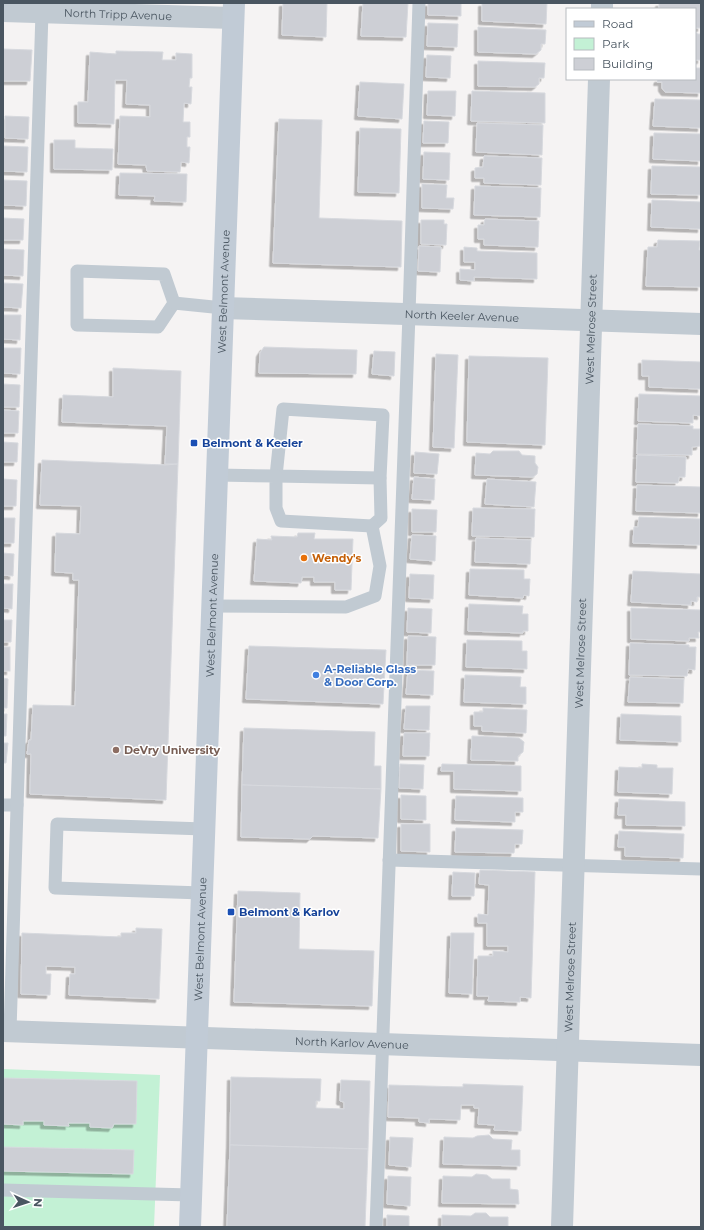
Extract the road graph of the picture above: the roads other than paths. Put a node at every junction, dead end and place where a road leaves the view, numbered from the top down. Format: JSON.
{"nodes":[{"id":1,"x":419,"y":3,"type":"edge"},
{"id":2,"x":3,"y":11,"type":"edge"},
{"id":3,"x":234,"y":11,"type":"edge"},
{"id":4,"x":42,"y":12,"type":"junction"},
{"id":5,"x":600,"y":80,"type":"edge"},
{"id":6,"x":174,"y":303,"type":"junction"},
{"id":7,"x":223,"y":308,"type":"junction"},
{"id":8,"x":409,"y":314,"type":"junction"},
{"id":9,"x":591,"y":321,"type":"junction"},
{"id":10,"x":701,"y":324,"type":"edge"},
{"id":11,"x":217,"y":476,"type":"junction"},
{"id":12,"x":276,"y":476,"type":"junction"},
{"id":13,"x":380,"y":478,"type":"junction"},
{"id":14,"x":372,"y":526,"type":"junction"},
{"id":15,"x":212,"y":606,"type":"junction"},
{"id":16,"x":3,"y":805,"type":"edge"},
{"id":17,"x":17,"y":806,"type":"junction"},
{"id":18,"x":204,"y":829,"type":"junction"},
{"id":19,"x":389,"y":860,"type":"junction"},
{"id":20,"x":574,"y":865,"type":"junction"},
{"id":21,"x":701,"y":869,"type":"edge"},
{"id":22,"x":202,"y":893,"type":"junction"},
{"id":23,"x":6,"y":1031,"type":"edge"},
{"id":24,"x":197,"y":1038,"type":"junction"},
{"id":25,"x":382,"y":1044,"type":"junction"},
{"id":26,"x":567,"y":1051,"type":"junction"},
{"id":27,"x":701,"y":1055,"type":"edge"},
{"id":28,"x":3,"y":1190,"type":"edge"},
{"id":29,"x":191,"y":1195,"type":"junction"},
{"id":30,"x":190,"y":1227,"type":"edge"},
{"id":31,"x":376,"y":1227,"type":"edge"},
{"id":32,"x":562,"y":1227,"type":"edge"}],
"edges":[{"from":1,"to":8,"type":"lane"},
{"from":2,"to":4,"type":"street","name":"North Tripp Avenue"},
{"from":3,"to":4,"type":"street","name":"North Tripp Avenue"},
{"from":3,"to":7,"type":"main road","name":"West Belmont Avenue"},
{"from":4,"to":17,"type":"lane"},
{"from":5,"to":9,"type":"street","name":"West Melrose Street"},
{"from":6,"to":6,"type":"lane"},
{"from":6,"to":7,"type":"lane"},
{"from":7,"to":8,"type":"street","name":"North Keeler Avenue"},
{"from":7,"to":11,"type":"main road","name":"West Belmont Avenue"},
{"from":8,"to":9,"type":"street","name":"North Keeler Avenue"},
{"from":8,"to":19,"type":"lane"},
{"from":9,"to":10,"type":"street","name":"North Keeler Avenue"},
{"from":9,"to":20,"type":"street","name":"West Melrose Street"},
{"from":11,"to":12,"type":"lane"},
{"from":11,"to":15,"type":"main road","name":"West Belmont Avenue"},
{"from":12,"to":13,"type":"lane"},
{"from":12,"to":13,"type":"lane"},
{"from":12,"to":14,"type":"lane"},
{"from":13,"to":14,"type":"lane"},
{"from":14,"to":15,"type":"lane"},
{"from":15,"to":18,"type":"main road","name":"West Belmont Avenue"},
{"from":16,"to":17,"type":"lane"},
{"from":17,"to":23,"type":"lane"},
{"from":18,"to":22,"type":"main road","name":"West Belmont Avenue"},
{"from":18,"to":22,"type":"lane"},
{"from":19,"to":20,"type":"lane"},
{"from":19,"to":25,"type":"lane"},
{"from":20,"to":21,"type":"lane"},
{"from":20,"to":26,"type":"street","name":"West Melrose Street"},
{"from":22,"to":24,"type":"main road","name":"West Belmont Avenue"},
{"from":23,"to":24,"type":"street","name":"North Karlov Avenue"},
{"from":24,"to":25,"type":"street","name":"North Karlov Avenue"},
{"from":24,"to":29,"type":"main road","name":"West Belmont Avenue"},
{"from":25,"to":26,"type":"street","name":"North Karlov Avenue"},
{"from":25,"to":31,"type":"lane"},
{"from":26,"to":27,"type":"street","name":"North Karlov Avenue"},
{"from":26,"to":32,"type":"street","name":"West Melrose Street"},
{"from":28,"to":29,"type":"lane"},
{"from":29,"to":30,"type":"main road","name":"West Belmont Avenue"}]}
